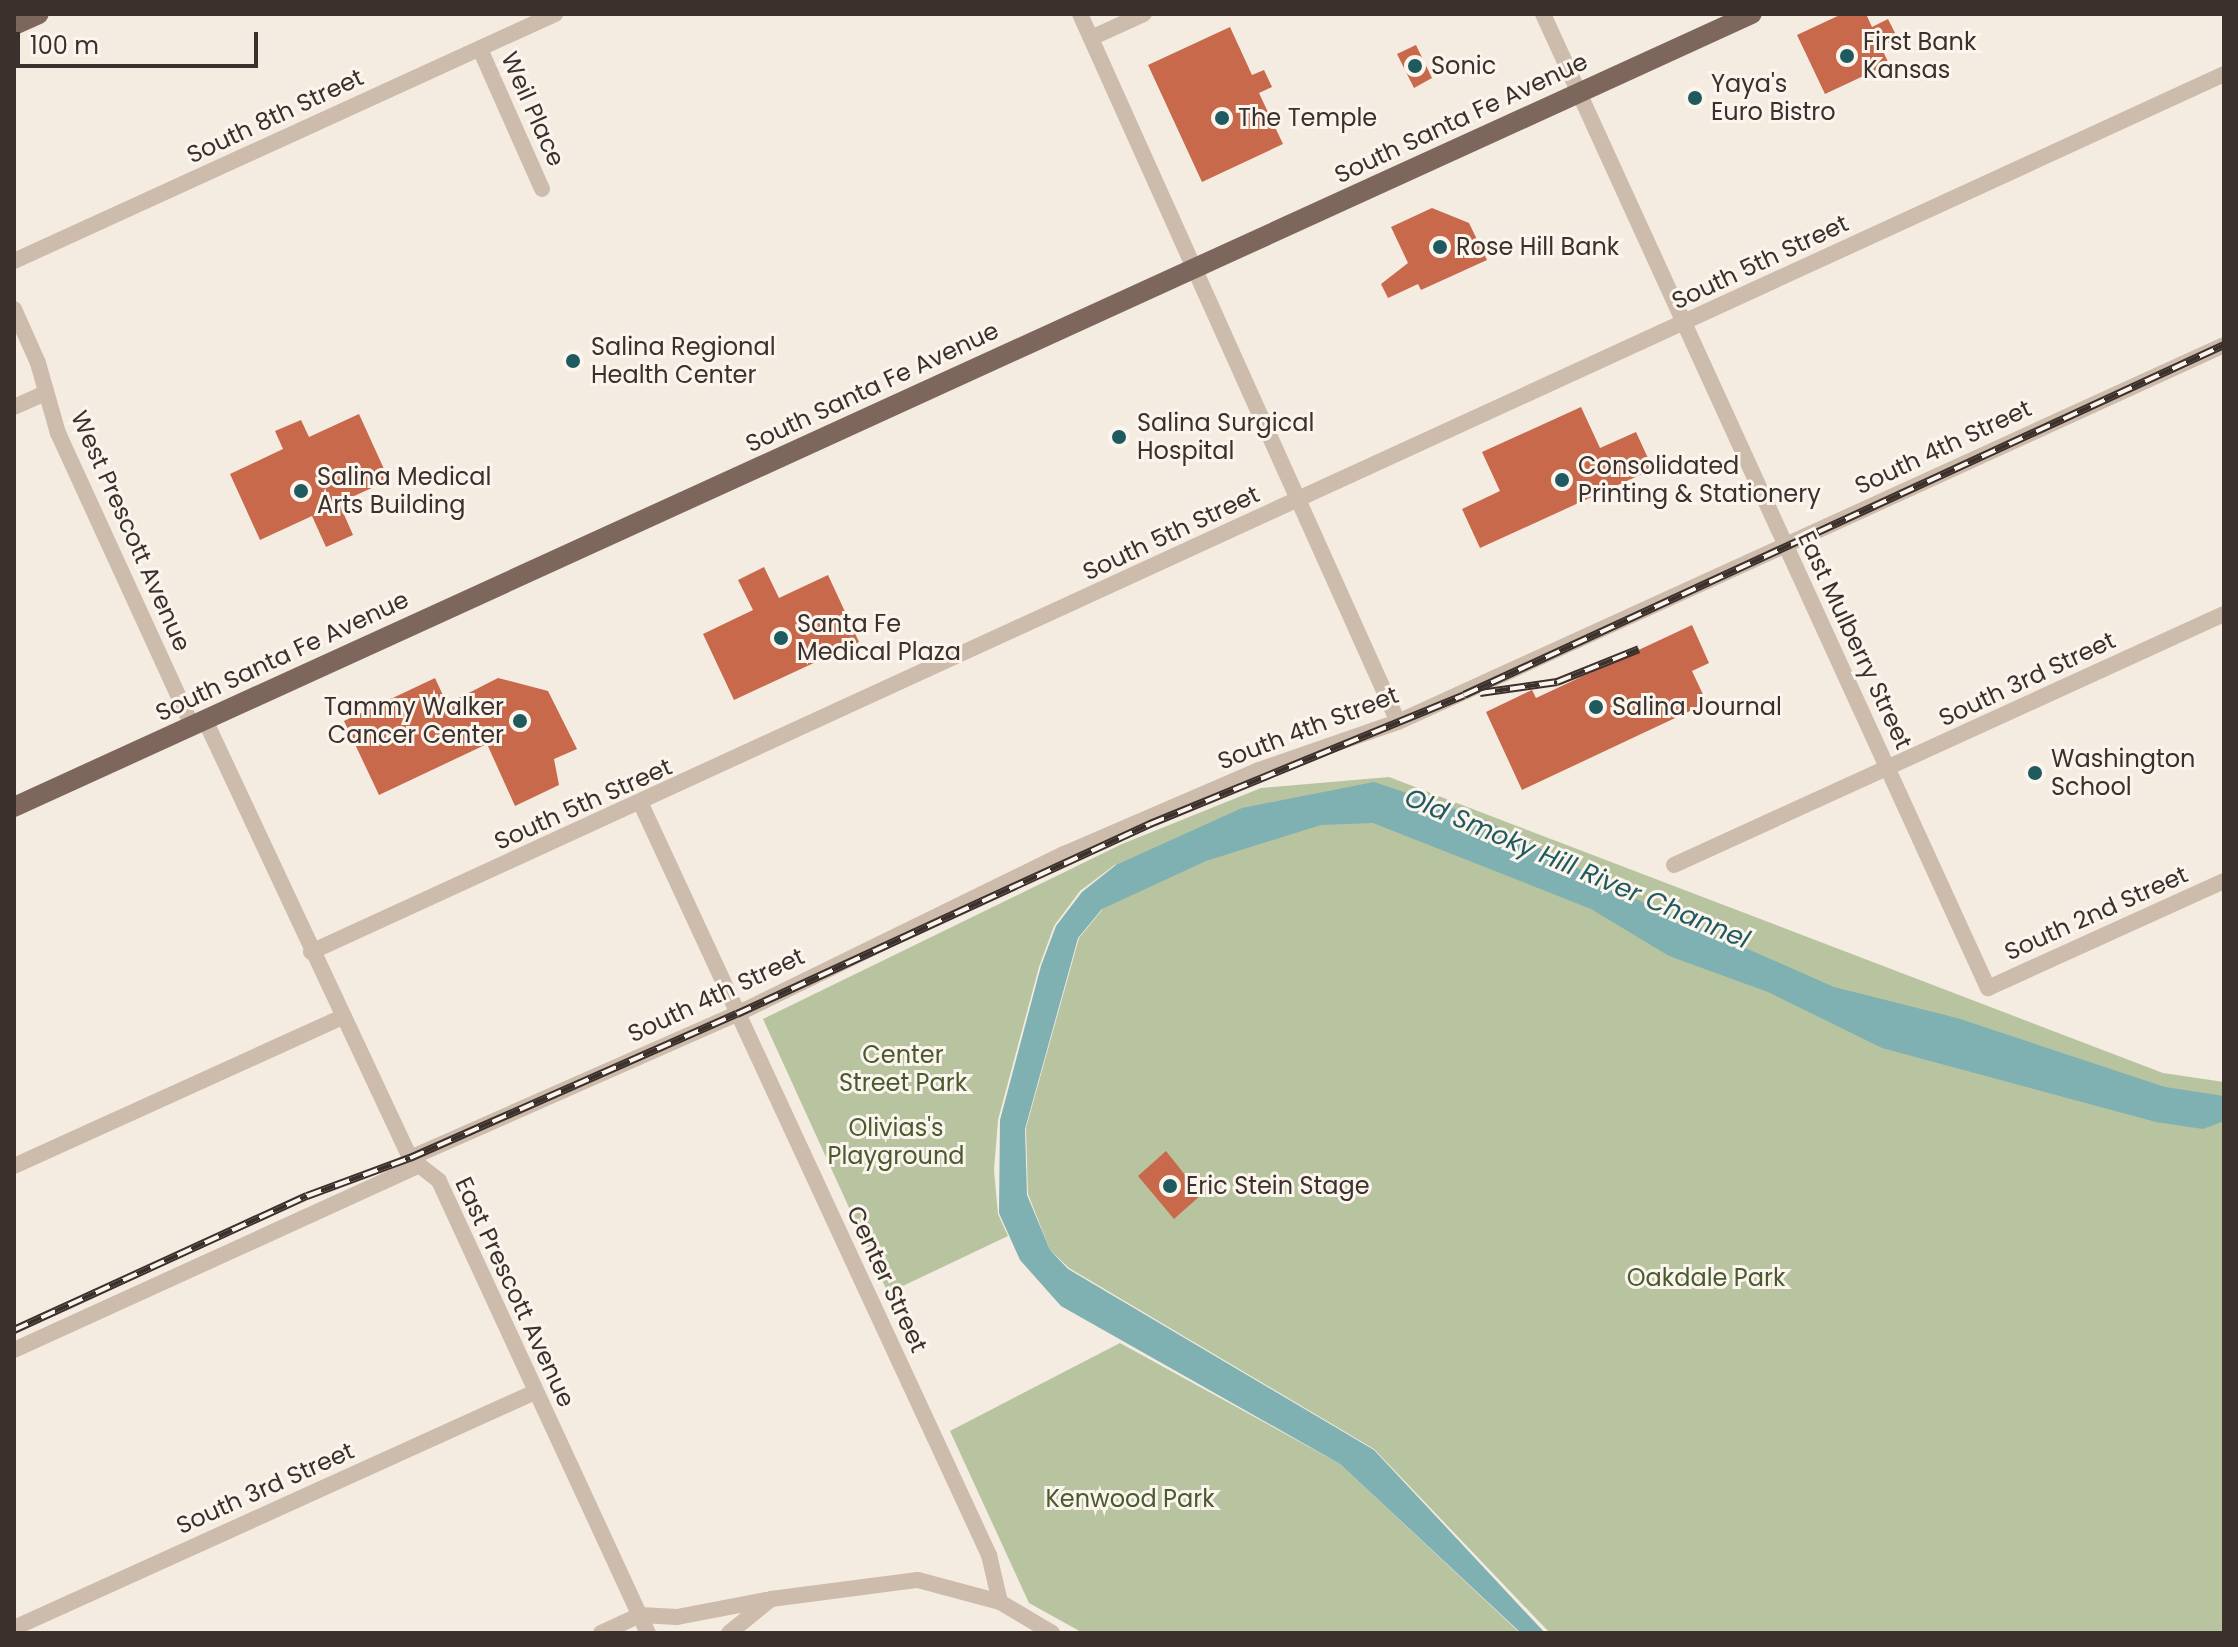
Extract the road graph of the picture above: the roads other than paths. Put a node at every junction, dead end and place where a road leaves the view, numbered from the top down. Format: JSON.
{"nodes":[{"id":1,"x":39,"y":14,"type":"edge"},
{"id":2,"x":555,"y":14,"type":"edge"},
{"id":3,"x":1080,"y":14,"type":"edge"},
{"id":4,"x":1144,"y":14,"type":"edge"},
{"id":5,"x":1543,"y":14,"type":"edge"},
{"id":6,"x":1752,"y":14,"type":"edge"},
{"id":7,"x":14,"y":25,"type":"edge"},
{"id":8,"x":1091,"y":38,"type":"junction"},
{"id":9,"x":480,"y":49,"type":"junction"},
{"id":10,"x":2224,"y":74,"type":"edge"},
{"id":11,"x":1578,"y":93,"type":"junction"},
{"id":12,"x":542,"y":189,"type":"dead end"},
{"id":13,"x":14,"y":261,"type":"edge"},
{"id":14,"x":1191,"y":270,"type":"junction"},
{"id":15,"x":14,"y":309,"type":"edge"},
{"id":16,"x":1683,"y":324,"type":"junction"},
{"id":17,"x":2224,"y":345,"type":"edge"},
{"id":18,"x":46,"y":393,"type":"junction"},
{"id":19,"x":14,"y":407,"type":"edge"},
{"id":20,"x":1296,"y":501,"type":"junction"},
{"id":21,"x":1785,"y":546,"type":"junction"},
{"id":22,"x":2224,"y":614,"type":"edge"},
{"id":23,"x":1398,"y":722,"type":"junction"},
{"id":24,"x":199,"y":723,"type":"junction"},
{"id":25,"x":1888,"y":769,"type":"junction"},
{"id":26,"x":641,"y":804,"type":"junction"},
{"id":27,"x":14,"y":807,"type":"edge"},
{"id":28,"x":1674,"y":865,"type":"dead end"},
{"id":29,"x":2224,"y":881,"type":"edge"},
{"id":30,"x":311,"y":952,"type":"junction"},
{"id":31,"x":1988,"y":988,"type":"joint"},
{"id":32,"x":737,"y":1014,"type":"junction"},
{"id":33,"x":342,"y":1017,"type":"junction"},
{"id":34,"x":413,"y":1162,"type":"junction"},
{"id":35,"x":14,"y":1166,"type":"edge"},
{"id":36,"x":14,"y":1350,"type":"edge"},
{"id":37,"x":535,"y":1392,"type":"junction"},
{"id":38,"x":771,"y":1599,"type":"junction"},
{"id":39,"x":1000,"y":1602,"type":"junction"},
{"id":40,"x":640,"y":1615,"type":"junction"},
{"id":41,"x":14,"y":1628,"type":"edge"},
{"id":42,"x":601,"y":1633,"type":"edge"},
{"id":43,"x":648,"y":1633,"type":"edge"},
{"id":44,"x":729,"y":1633,"type":"edge"},
{"id":45,"x":1052,"y":1633,"type":"edge"}],
"edges":[{"from":1,"to":7,"type":"main road"},
{"from":2,"to":9,"type":"street","name":"South 8th Street"},
{"from":3,"to":8,"type":"street"},
{"from":4,"to":8,"type":"street"},
{"from":5,"to":11,"type":"street","name":"East Mulberry Street"},
{"from":6,"to":11,"type":"main road","name":"South Santa Fe Avenue"},
{"from":8,"to":14,"type":"street"},
{"from":9,"to":12,"type":"street","name":"Weil Place"},
{"from":9,"to":13,"type":"street","name":"South 8th Street"},
{"from":10,"to":16,"type":"street","name":"South 5th Street"},
{"from":11,"to":14,"type":"main road","name":"South Santa Fe Avenue"},
{"from":11,"to":16,"type":"street","name":"East Mulberry Street"},
{"from":14,"to":20,"type":"street"},
{"from":14,"to":24,"type":"main road","name":"South Santa Fe Avenue"},
{"from":15,"to":18,"type":"street","name":"West Prescott Avenue"},
{"from":16,"to":20,"type":"street","name":"South 5th Street"},
{"from":16,"to":21,"type":"street","name":"East Mulberry Street"},
{"from":17,"to":21,"type":"street","name":"South 4th Street"},
{"from":18,"to":19,"type":"street"},
{"from":18,"to":24,"type":"street","name":"West Prescott Avenue"},
{"from":20,"to":23,"type":"street"},
{"from":20,"to":26,"type":"street","name":"South 5th Street"},
{"from":21,"to":23,"type":"street","name":"South 4th Street"},
{"from":21,"to":25,"type":"street","name":"East Mulberry Street"},
{"from":22,"to":25,"type":"street","name":"South 3rd Street"},
{"from":23,"to":32,"type":"street","name":"South 4th Street"},
{"from":24,"to":27,"type":"main road","name":"South Santa Fe Avenue"},
{"from":24,"to":30,"type":"street","name":"East Prescott Avenue"},
{"from":25,"to":28,"type":"street","name":"South 3rd Street"},
{"from":25,"to":31,"type":"street","name":"East Mulberry Street"},
{"from":26,"to":30,"type":"street","name":"South 5th Street"},
{"from":26,"to":32,"type":"street","name":"Center Street"},
{"from":29,"to":31,"type":"street","name":"South 2nd Street"},
{"from":30,"to":33,"type":"street","name":"East Prescott Avenue"},
{"from":32,"to":34,"type":"street","name":"South 4th Street"},
{"from":32,"to":39,"type":"street","name":"Center Street"},
{"from":33,"to":34,"type":"street","name":"East Prescott Avenue"},
{"from":33,"to":35,"type":"street"},
{"from":34,"to":36,"type":"street","name":"South 4th Street"},
{"from":34,"to":37,"type":"street","name":"East Prescott Avenue"},
{"from":37,"to":40,"type":"street","name":"East Prescott Avenue"},
{"from":37,"to":41,"type":"street","name":"South 3rd Street"},
{"from":38,"to":39,"type":"street"},
{"from":38,"to":40,"type":"street"},
{"from":38,"to":44,"type":"street"},
{"from":39,"to":45,"type":"street"},
{"from":40,"to":42,"type":"street"},
{"from":40,"to":43,"type":"street","name":"East Prescott Avenue"}]}
